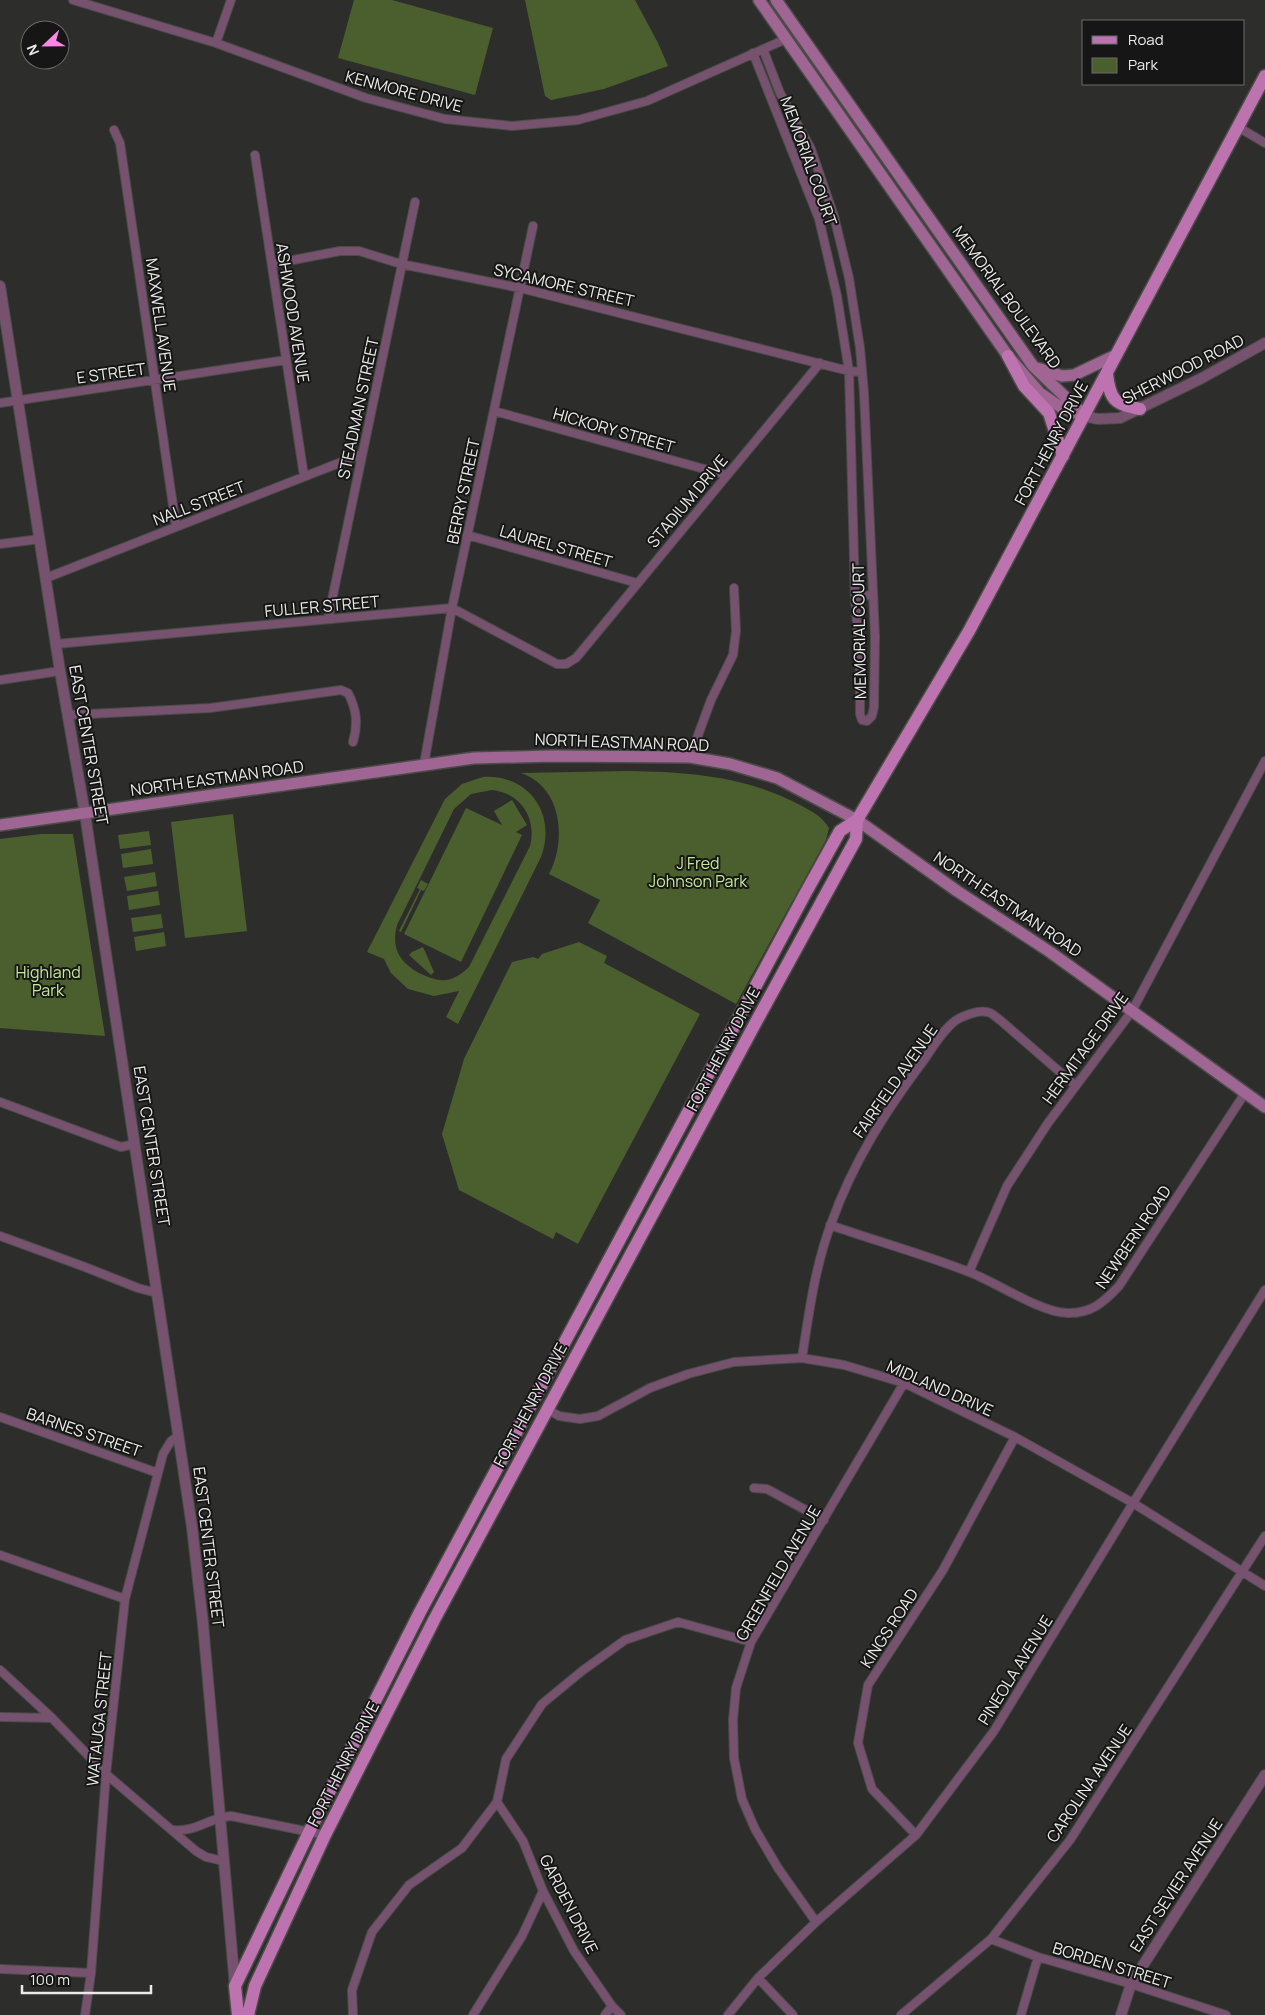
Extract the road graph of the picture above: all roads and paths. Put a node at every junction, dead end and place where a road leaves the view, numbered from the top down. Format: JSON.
{"nodes":[{"id":1,"x":73,"y":0,"type":"edge"},
{"id":2,"x":231,"y":0,"type":"edge"},
{"id":3,"x":759,"y":0,"type":"edge"},
{"id":4,"x":776,"y":0,"type":"edge"},
{"id":5,"x":799,"y":34,"type":"junction"},
{"id":6,"x":786,"y":39,"type":"junction"},
{"id":7,"x":216,"y":43,"type":"junction"},
{"id":8,"x":763,"y":49,"type":"junction"},
{"id":9,"x":753,"y":53,"type":"junction"},
{"id":10,"x":1265,"y":76,"type":"edge"},
{"id":11,"x":1238,"y":128,"type":"junction"},
{"id":12,"x":114,"y":130,"type":"dead end"},
{"id":13,"x":868,"y":130,"type":"junction"},
{"id":14,"x":856,"y":140,"type":"junction"},
{"id":15,"x":1265,"y":143,"type":"edge"},
{"id":16,"x":255,"y":155,"type":"dead end"},
{"id":17,"x":415,"y":202,"type":"dead end"},
{"id":18,"x":834,"y":216,"type":"junction"},
{"id":19,"x":819,"y":219,"type":"junction"},
{"id":20,"x":533,"y":226,"type":"dead end"},
{"id":21,"x":272,"y":264,"type":"junction"},
{"id":22,"x":401,"y":264,"type":"junction"},
{"id":23,"x":0,"y":286,"type":"edge"},
{"id":24,"x":520,"y":288,"type":"junction"},
{"id":25,"x":1265,"y":343,"type":"edge"},
{"id":26,"x":1116,"y":355,"type":"junction"},
{"id":27,"x":1008,"y":356,"type":"junction"},
{"id":28,"x":286,"y":360,"type":"junction"},
{"id":29,"x":820,"y":362,"type":"junction"},
{"id":30,"x":1033,"y":366,"type":"junction"},
{"id":31,"x":849,"y":371,"type":"junction"},
{"id":32,"x":862,"y":372,"type":"junction"},
{"id":33,"x":1107,"y":374,"type":"junction"},
{"id":34,"x":156,"y":380,"type":"junction"},
{"id":35,"x":18,"y":400,"type":"junction"},
{"id":36,"x":0,"y":403,"type":"edge"},
{"id":37,"x":1140,"y":409,"type":"junction"},
{"id":38,"x":494,"y":411,"type":"junction"},
{"id":39,"x":1084,"y":416,"type":"junction"},
{"id":40,"x":362,"y":454,"type":"junction"},
{"id":41,"x":1063,"y":456,"type":"junction"},
{"id":42,"x":726,"y":475,"type":"junction"},
{"id":43,"x":304,"y":476,"type":"junction"},
{"id":44,"x":176,"y":526,"type":"junction"},
{"id":45,"x":467,"y":535,"type":"junction"},
{"id":46,"x":40,"y":539,"type":"junction"},
{"id":47,"x":0,"y":544,"type":"edge"},
{"id":48,"x":46,"y":578,"type":"junction"},
{"id":49,"x":637,"y":583,"type":"junction"},
{"id":50,"x":734,"y":588,"type":"dead end"},
{"id":51,"x":873,"y":595,"type":"junction"},
{"id":52,"x":855,"y":596,"type":"junction"},
{"id":53,"x":452,"y":608,"type":"junction"},
{"id":54,"x":328,"y":619,"type":"junction"},
{"id":55,"x":56,"y":644,"type":"junction"},
{"id":56,"x":60,"y":671,"type":"junction"},
{"id":57,"x":0,"y":680,"type":"edge"},
{"id":58,"x":68,"y":715,"type":"junction"},
{"id":59,"x":353,"y":742,"type":"dead end"},
{"id":60,"x":690,"y":758,"type":"junction"},
{"id":61,"x":1265,"y":761,"type":"edge"},
{"id":62,"x":424,"y":764,"type":"junction"},
{"id":63,"x":85,"y":814,"type":"junction"},
{"id":64,"x":857,"y":820,"type":"junction"},
{"id":65,"x":0,"y":825,"type":"edge"},
{"id":66,"x":1132,"y":1011,"type":"junction"},
{"id":67,"x":1076,"y":1086,"type":"junction"},
{"id":68,"x":1245,"y":1092,"type":"junction"},
{"id":69,"x":0,"y":1102,"type":"edge"},
{"id":70,"x":1265,"y":1107,"type":"edge"},
{"id":71,"x":135,"y":1144,"type":"junction"},
{"id":72,"x":830,"y":1225,"type":"junction"},
{"id":73,"x":0,"y":1236,"type":"edge"},
{"id":74,"x":969,"y":1272,"type":"junction"},
{"id":75,"x":1265,"y":1290,"type":"edge"},
{"id":76,"x":157,"y":1293,"type":"junction"},
{"id":77,"x":802,"y":1358,"type":"junction"},
{"id":78,"x":904,"y":1384,"type":"junction"},
{"id":79,"x":547,"y":1409,"type":"junction"},
{"id":80,"x":0,"y":1417,"type":"edge"},
{"id":81,"x":178,"y":1436,"type":"junction"},
{"id":82,"x":1015,"y":1437,"type":"junction"},
{"id":83,"x":158,"y":1473,"type":"junction"},
{"id":84,"x":754,"y":1488,"type":"dead end"},
{"id":85,"x":1133,"y":1503,"type":"junction"},
{"id":86,"x":824,"y":1520,"type":"junction"},
{"id":87,"x":1265,"y":1536,"type":"edge"},
{"id":88,"x":0,"y":1555,"type":"edge"},
{"id":89,"x":1243,"y":1572,"type":"junction"},
{"id":90,"x":1265,"y":1586,"type":"edge"},
{"id":91,"x":125,"y":1599,"type":"junction"},
{"id":92,"x":752,"y":1642,"type":"junction"},
{"id":93,"x":1,"y":1673,"type":"edge"},
{"id":94,"x":0,"y":1717,"type":"edge"},
{"id":95,"x":52,"y":1718,"type":"junction"},
{"id":96,"x":106,"y":1774,"type":"junction"},
{"id":97,"x":1265,"y":1775,"type":"edge"},
{"id":98,"x":497,"y":1802,"type":"junction"},
{"id":99,"x":220,"y":1817,"type":"junction"},
{"id":100,"x":173,"y":1830,"type":"junction"},
{"id":101,"x":309,"y":1832,"type":"junction"},
{"id":102,"x":325,"y":1835,"type":"junction"},
{"id":103,"x":916,"y":1835,"type":"junction"},
{"id":104,"x":223,"y":1861,"type":"junction"},
{"id":105,"x":544,"y":1891,"type":"junction"},
{"id":106,"x":272,"y":1908,"type":"junction"},
{"id":107,"x":816,"y":1922,"type":"junction"},
{"id":108,"x":991,"y":1939,"type":"junction"},
{"id":109,"x":269,"y":1955,"type":"junction"},
{"id":110,"x":1038,"y":1957,"type":"junction"},
{"id":111,"x":0,"y":1969,"type":"edge"},
{"id":112,"x":91,"y":1973,"type":"junction"},
{"id":113,"x":758,"y":1978,"type":"junction"},
{"id":114,"x":1131,"y":1984,"type":"junction"},
{"id":115,"x":235,"y":1986,"type":"junction"},
{"id":116,"x":612,"y":2006,"type":"junction"},
{"id":117,"x":1221,"y":2014,"type":"edge"},
{"id":118,"x":85,"y":2015,"type":"edge"},
{"id":119,"x":238,"y":2015,"type":"edge"},
{"id":120,"x":248,"y":2015,"type":"edge"},
{"id":121,"x":352,"y":2015,"type":"edge"},
{"id":122,"x":473,"y":2015,"type":"edge"},
{"id":123,"x":605,"y":2015,"type":"edge"},
{"id":124,"x":621,"y":2015,"type":"edge"},
{"id":125,"x":728,"y":2015,"type":"edge"},
{"id":126,"x":793,"y":2015,"type":"edge"},
{"id":127,"x":901,"y":2015,"type":"edge"},
{"id":128,"x":1021,"y":2015,"type":"edge"},
{"id":129,"x":1121,"y":2015,"type":"edge"}],
"edges":[{"from":1,"to":7,"type":"street","name":"KENMORE DRIVE"},
{"from":2,"to":7,"type":"street"},
{"from":3,"to":6,"type":"main road","name":"MEMORIAL BOULEVARD"},
{"from":4,"to":5,"type":"main road","name":"MEMORIAL BOULEVARD"},
{"from":5,"to":6,"type":"main road"},
{"from":5,"to":13,"type":"main road","name":"MEMORIAL BOULEVARD"},
{"from":6,"to":8,"type":"street","name":"KENMORE DRIVE"},
{"from":6,"to":14,"type":"main road","name":"MEMORIAL BOULEVARD"},
{"from":7,"to":9,"type":"street","name":"KENMORE DRIVE"},
{"from":8,"to":9,"type":"street","name":"KENMORE DRIVE"},
{"from":8,"to":18,"type":"street","name":"MEMORIAL COURT"},
{"from":9,"to":19,"type":"street","name":"MEMORIAL COURT"},
{"from":10,"to":11,"type":"main road","name":"FORT HENRY DRIVE"},
{"from":11,"to":15,"type":"street"},
{"from":11,"to":26,"type":"main road","name":"FORT HENRY DRIVE"},
{"from":12,"to":34,"type":"street","name":"MAXWELL AVENUE"},
{"from":13,"to":14,"type":"main road"},
{"from":13,"to":30,"type":"main road","name":"MEMORIAL BOULEVARD"},
{"from":14,"to":27,"type":"main road","name":"MEMORIAL BOULEVARD"},
{"from":16,"to":21,"type":"street","name":"ASHWOOD AVENUE"},
{"from":17,"to":22,"type":"street","name":"STEADMAN STREET"},
{"from":18,"to":19,"type":"street"},
{"from":18,"to":32,"type":"street","name":"MEMORIAL COURT"},
{"from":19,"to":31,"type":"street","name":"MEMORIAL COURT"},
{"from":20,"to":24,"type":"street","name":"BERRY STREET"},
{"from":21,"to":22,"type":"street","name":"SYCAMORE STREET"},
{"from":21,"to":28,"type":"street","name":"ASHWOOD AVENUE"},
{"from":22,"to":24,"type":"street","name":"SYCAMORE STREET"},
{"from":22,"to":40,"type":"street","name":"STEADMAN STREET"},
{"from":23,"to":35,"type":"street","name":"EAST CENTER STREET"},
{"from":24,"to":29,"type":"street","name":"SYCAMORE STREET"},
{"from":24,"to":38,"type":"street","name":"BERRY STREET"},
{"from":25,"to":37,"type":"street","name":"SHERWOOD ROAD"},
{"from":26,"to":30,"type":"main road"},
{"from":26,"to":33,"type":"main road","name":"FORT HENRY DRIVE"},
{"from":27,"to":39,"type":"main road","name":"MEMORIAL BOULEVARD"},
{"from":27,"to":41,"type":"main road"},
{"from":28,"to":34,"type":"street","name":"E STREET"},
{"from":28,"to":43,"type":"street","name":"ASHWOOD AVENUE"},
{"from":29,"to":31,"type":"street","name":"SYCAMORE STREET"},
{"from":29,"to":42,"type":"street","name":"STADIUM DRIVE"},
{"from":30,"to":39,"type":"main road","name":"MEMORIAL BOULEVARD"},
{"from":31,"to":32,"type":"street","name":"SYCAMORE STREET"},
{"from":31,"to":52,"type":"street","name":"MEMORIAL COURT"},
{"from":32,"to":51,"type":"street","name":"MEMORIAL COURT"},
{"from":33,"to":37,"type":"main road"},
{"from":33,"to":39,"type":"main road","name":"FORT HENRY DRIVE"},
{"from":34,"to":35,"type":"street","name":"E STREET"},
{"from":34,"to":44,"type":"street","name":"MAXWELL AVENUE"},
{"from":35,"to":36,"type":"street","name":"E STREET"},
{"from":35,"to":46,"type":"street","name":"EAST CENTER STREET"},
{"from":37,"to":39,"type":"street","name":"SHERWOOD ROAD"},
{"from":38,"to":42,"type":"street","name":"HICKORY STREET"},
{"from":38,"to":45,"type":"street","name":"BERRY STREET"},
{"from":39,"to":41,"type":"main road","name":"FORT HENRY DRIVE"},
{"from":40,"to":43,"type":"street","name":"NALL STREET"},
{"from":40,"to":54,"type":"street","name":"STEADMAN STREET"},
{"from":41,"to":64,"type":"main road","name":"FORT HENRY DRIVE"},
{"from":42,"to":49,"type":"street","name":"STADIUM DRIVE"},
{"from":43,"to":44,"type":"street","name":"NALL STREET"},
{"from":44,"to":48,"type":"street","name":"NALL STREET"},
{"from":45,"to":49,"type":"street","name":"LAUREL STREET"},
{"from":45,"to":53,"type":"street","name":"BERRY STREET"},
{"from":46,"to":47,"type":"street"},
{"from":46,"to":48,"type":"street","name":"EAST CENTER STREET"},
{"from":48,"to":55,"type":"street","name":"EAST CENTER STREET"},
{"from":49,"to":53,"type":"street","name":"STADIUM DRIVE"},
{"from":50,"to":60,"type":"street"},
{"from":51,"to":52,"type":"street"},
{"from":51,"to":52,"type":"street","name":"MEMORIAL COURT"},
{"from":53,"to":54,"type":"street","name":"FULLER STREET"},
{"from":53,"to":62,"type":"street","name":"BERRY STREET"},
{"from":54,"to":55,"type":"street","name":"FULLER STREET"},
{"from":55,"to":56,"type":"street","name":"EAST CENTER STREET"},
{"from":56,"to":57,"type":"street"},
{"from":56,"to":58,"type":"street","name":"EAST CENTER STREET"},
{"from":58,"to":59,"type":"street"},
{"from":58,"to":63,"type":"street","name":"EAST CENTER STREET"},
{"from":60,"to":62,"type":"main road","name":"NORTH EASTMAN ROAD"},
{"from":60,"to":64,"type":"main road","name":"NORTH EASTMAN ROAD"},
{"from":61,"to":66,"type":"street","name":"HERMITAGE DRIVE"},
{"from":62,"to":63,"type":"main road","name":"NORTH EASTMAN ROAD"},
{"from":63,"to":65,"type":"main road","name":"NORTH EASTMAN ROAD"},
{"from":63,"to":71,"type":"street","name":"EAST CENTER STREET"},
{"from":64,"to":66,"type":"main road","name":"NORTH EASTMAN ROAD"},
{"from":64,"to":79,"type":"main road","name":"FORT HENRY DRIVE"},
{"from":64,"to":101,"type":"main road","name":"FORT HENRY DRIVE"},
{"from":66,"to":67,"type":"street","name":"HERMITAGE DRIVE"},
{"from":66,"to":68,"type":"main road","name":"NORTH EASTMAN ROAD"},
{"from":67,"to":72,"type":"street","name":"FAIRFIELD AVENUE"},
{"from":67,"to":74,"type":"street","name":"HERMITAGE DRIVE"},
{"from":68,"to":70,"type":"main road","name":"NORTH EASTMAN ROAD"},
{"from":68,"to":74,"type":"street","name":"NEWBERN ROAD"},
{"from":69,"to":71,"type":"street"},
{"from":71,"to":76,"type":"street","name":"EAST CENTER STREET"},
{"from":72,"to":74,"type":"street","name":"NEWBERN ROAD"},
{"from":72,"to":77,"type":"street","name":"FAIRFIELD AVENUE"},
{"from":73,"to":76,"type":"street"},
{"from":75,"to":85,"type":"street","name":"PINEOLA AVENUE"},
{"from":76,"to":81,"type":"street","name":"EAST CENTER STREET"},
{"from":77,"to":78,"type":"street","name":"MIDLAND DRIVE"},
{"from":77,"to":79,"type":"street","name":"MIDLAND DRIVE"},
{"from":78,"to":82,"type":"street","name":"MIDLAND DRIVE"},
{"from":78,"to":86,"type":"street","name":"GREENFIELD AVENUE"},
{"from":79,"to":102,"type":"main road","name":"FORT HENRY DRIVE"},
{"from":80,"to":83,"type":"street","name":"BARNES STREET"},
{"from":81,"to":83,"type":"street","name":"WATAUGA STREET"},
{"from":81,"to":99,"type":"street","name":"EAST CENTER STREET"},
{"from":82,"to":85,"type":"street","name":"MIDLAND DRIVE"},
{"from":82,"to":103,"type":"street","name":"KINGS ROAD"},
{"from":83,"to":91,"type":"street","name":"WATAUGA STREET"},
{"from":84,"to":86,"type":"street"},
{"from":85,"to":89,"type":"street","name":"MIDLAND DRIVE"},
{"from":85,"to":103,"type":"street","name":"PINEOLA AVENUE"},
{"from":86,"to":92,"type":"street","name":"GREENFIELD AVENUE"},
{"from":87,"to":89,"type":"street","name":"CAROLINA AVENUE"},
{"from":88,"to":91,"type":"street"},
{"from":89,"to":90,"type":"street","name":"MIDLAND DRIVE"},
{"from":89,"to":108,"type":"street","name":"CAROLINA AVENUE"},
{"from":91,"to":96,"type":"street","name":"WATAUGA STREET"},
{"from":92,"to":98,"type":"street"},
{"from":92,"to":107,"type":"street","name":"GREENFIELD AVENUE"},
{"from":93,"to":95,"type":"street"},
{"from":94,"to":95,"type":"street"},
{"from":95,"to":96,"type":"street"},
{"from":96,"to":100,"type":"street"},
{"from":96,"to":112,"type":"street","name":"WATAUGA STREET"},
{"from":97,"to":114,"type":"street","name":"EAST SEVIER AVENUE"},
{"from":98,"to":105,"type":"street","name":"GARDEN DRIVE"},
{"from":98,"to":121,"type":"street"},
{"from":99,"to":100,"type":"street"},
{"from":99,"to":101,"type":"street"},
{"from":99,"to":104,"type":"street","name":"EAST CENTER STREET"},
{"from":100,"to":104,"type":"street"},
{"from":101,"to":102,"type":"street"},
{"from":101,"to":106,"type":"main road","name":"FORT HENRY DRIVE"},
{"from":102,"to":109,"type":"main road","name":"FORT HENRY DRIVE"},
{"from":103,"to":107,"type":"street","name":"PINEOLA AVENUE"},
{"from":104,"to":115,"type":"street","name":"EAST CENTER STREET"},
{"from":105,"to":116,"type":"street","name":"GARDEN DRIVE"},
{"from":105,"to":122,"type":"street"},
{"from":106,"to":109,"type":"main road"},
{"from":106,"to":115,"type":"main road","name":"FORT HENRY DRIVE"},
{"from":107,"to":113,"type":"street","name":"PINEOLA AVENUE"},
{"from":108,"to":110,"type":"street","name":"BORDEN STREET"},
{"from":108,"to":127,"type":"street","name":"CAROLINA AVENUE"},
{"from":109,"to":120,"type":"main road","name":"FORT HENRY DRIVE"},
{"from":110,"to":114,"type":"street","name":"BORDEN STREET"},
{"from":110,"to":128,"type":"street"},
{"from":111,"to":112,"type":"street"},
{"from":112,"to":118,"type":"street","name":"WATAUGA STREET"},
{"from":113,"to":125,"type":"street","name":"PINEOLA AVENUE"},
{"from":113,"to":126,"type":"street"},
{"from":114,"to":117,"type":"street","name":"BORDEN STREET"},
{"from":114,"to":129,"type":"street","name":"EAST SEVIER AVENUE"},
{"from":115,"to":119,"type":"main road","name":"EAST CENTER STREET"},
{"from":116,"to":123,"type":"street"},
{"from":116,"to":124,"type":"street","name":"GARDEN DRIVE"}]}
